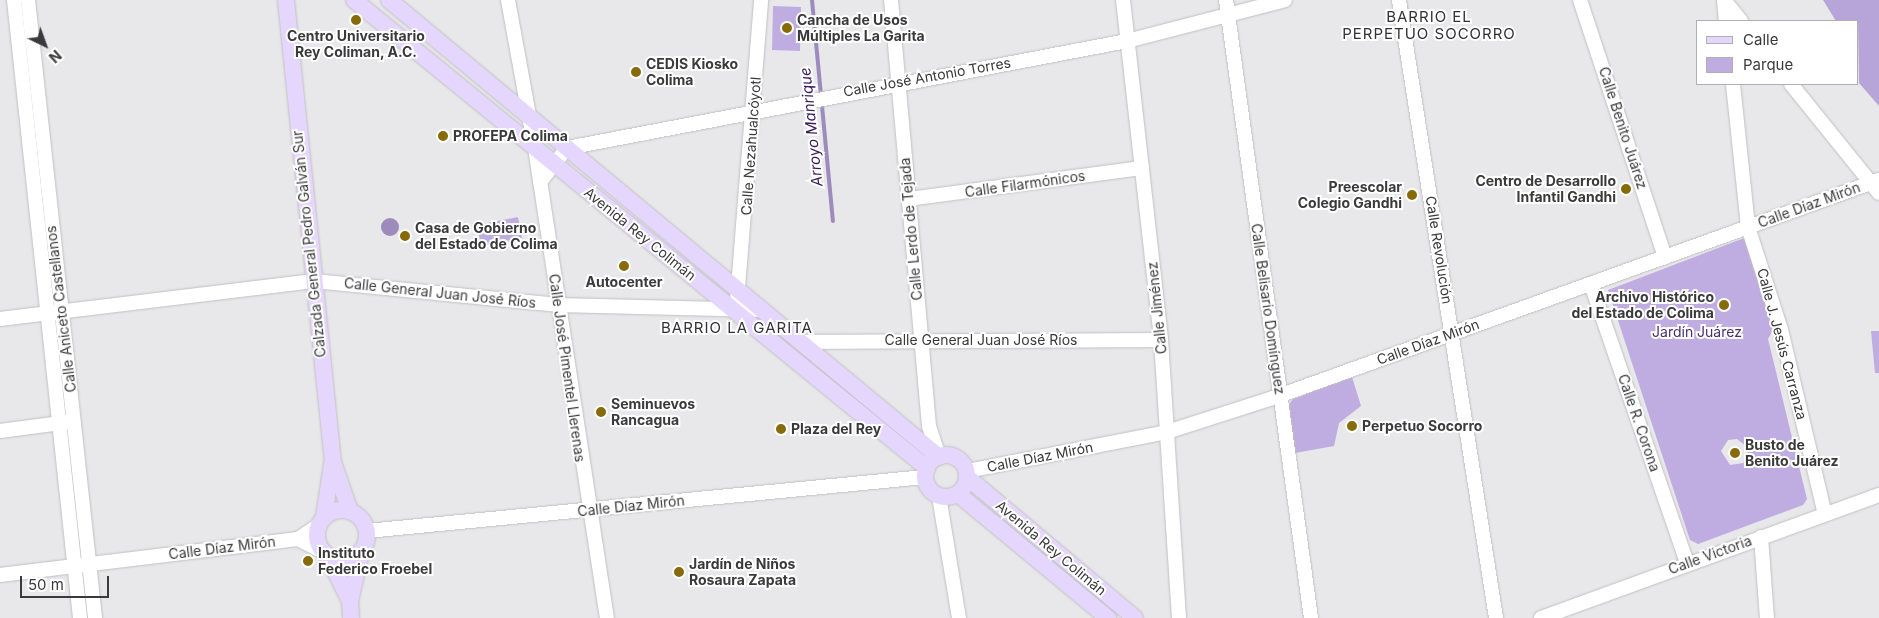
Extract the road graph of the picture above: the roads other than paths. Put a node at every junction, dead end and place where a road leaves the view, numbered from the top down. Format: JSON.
{"nodes":[{"id":1,"x":14,"y":0,"type":"edge"},
{"id":2,"x":28,"y":0,"type":"edge"},
{"id":3,"x":276,"y":0,"type":"edge"},
{"id":4,"x":293,"y":0,"type":"edge"},
{"id":5,"x":354,"y":0,"type":"edge"},
{"id":6,"x":389,"y":0,"type":"edge"},
{"id":7,"x":508,"y":0,"type":"edge"},
{"id":8,"x":761,"y":0,"type":"edge"},
{"id":9,"x":891,"y":0,"type":"edge"},
{"id":10,"x":1123,"y":0,"type":"edge"},
{"id":11,"x":1226,"y":0,"type":"edge"},
{"id":12,"x":1285,"y":0,"type":"edge"},
{"id":13,"x":1399,"y":0,"type":"edge"},
{"id":14,"x":1580,"y":0,"type":"edge"},
{"id":15,"x":1724,"y":0,"type":"edge"},
{"id":16,"x":286,"y":14,"type":"edge"},
{"id":17,"x":1228,"y":16,"type":"junction"},
{"id":18,"x":1726,"y":20,"type":"edge"},
{"id":19,"x":1740,"y":20,"type":"edge"},
{"id":20,"x":1127,"y":41,"type":"junction"},
{"id":21,"x":897,"y":82,"type":"junction"},
{"id":22,"x":1733,"y":85,"type":"edge"},
{"id":23,"x":1792,"y":85,"type":"edge"},
{"id":24,"x":753,"y":111,"type":"junction"},
{"id":25,"x":529,"y":116,"type":"junction"},
{"id":26,"x":535,"y":148,"type":"junction"},
{"id":27,"x":567,"y":148,"type":"junction"},
{"id":28,"x":554,"y":164,"type":"junction"},
{"id":29,"x":1142,"y":168,"type":"junction"},
{"id":30,"x":540,"y":182,"type":"junction"},
{"id":31,"x":1876,"y":186,"type":"edge"},
{"id":32,"x":909,"y":199,"type":"junction"},
{"id":33,"x":1748,"y":227,"type":"junction"},
{"id":34,"x":1665,"y":257,"type":"junction"},
{"id":35,"x":314,"y":281,"type":"junction"},
{"id":36,"x":1591,"y":284,"type":"junction"},
{"id":37,"x":741,"y":292,"type":"junction"},
{"id":38,"x":558,"y":305,"type":"junction"},
{"id":39,"x":732,"y":309,"type":"junction"},
{"id":40,"x":763,"y":310,"type":"junction"},
{"id":41,"x":54,"y":312,"type":"junction"},
{"id":42,"x":0,"y":319,"type":"edge"},
{"id":43,"x":1453,"y":333,"type":"junction"},
{"id":44,"x":920,"y":340,"type":"junction"},
{"id":45,"x":1161,"y":340,"type":"junction"},
{"id":46,"x":801,"y":342,"type":"junction"},
{"id":47,"x":1280,"y":396,"type":"junction"},
{"id":48,"x":67,"y":423,"type":"junction"},
{"id":49,"x":0,"y":431,"type":"edge"},
{"id":50,"x":1167,"y":432,"type":"junction"},
{"id":51,"x":939,"y":456,"type":"junction"},
{"id":52,"x":333,"y":462,"type":"junction"},
{"id":53,"x":926,"y":473,"type":"junction"},
{"id":54,"x":967,"y":474,"type":"junction"},
{"id":55,"x":958,"y":494,"type":"junction"},
{"id":56,"x":1879,"y":495,"type":"edge"},
{"id":57,"x":939,"y":496,"type":"junction"},
{"id":58,"x":588,"y":510,"type":"junction"},
{"id":59,"x":350,"y":511,"type":"junction"},
{"id":60,"x":1825,"y":514,"type":"junction"},
{"id":61,"x":321,"y":521,"type":"junction"},
{"id":62,"x":367,"y":531,"type":"junction"},
{"id":63,"x":1761,"y":537,"type":"junction"},
{"id":64,"x":298,"y":539,"type":"junction"},
{"id":65,"x":361,"y":553,"type":"junction"},
{"id":66,"x":325,"y":554,"type":"junction"},
{"id":67,"x":1687,"y":563,"type":"junction"},
{"id":68,"x":92,"y":565,"type":"junction"},
{"id":69,"x":77,"y":567,"type":"junction"},
{"id":70,"x":0,"y":574,"type":"edge"},
{"id":71,"x":350,"y":601,"type":"junction"},
{"id":72,"x":80,"y":618,"type":"edge"},
{"id":73,"x":95,"y":618,"type":"edge"},
{"id":74,"x":352,"y":618,"type":"edge"},
{"id":75,"x":607,"y":618,"type":"edge"},
{"id":76,"x":959,"y":618,"type":"edge"},
{"id":77,"x":1108,"y":618,"type":"edge"},
{"id":78,"x":1135,"y":618,"type":"edge"},
{"id":79,"x":1179,"y":618,"type":"edge"},
{"id":80,"x":1310,"y":618,"type":"edge"},
{"id":81,"x":1496,"y":618,"type":"edge"},
{"id":82,"x":1541,"y":618,"type":"edge"},
{"id":83,"x":1767,"y":618,"type":"edge"}],
"edges":[{"from":1,"to":41,"type":"street","name":"Calle Aniceto Castellanos"},
{"from":2,"to":41,"type":"street","name":"Calle Aniceto Castellanos"},
{"from":3,"to":16,"type":"main road","name":"Calzada General Pedro Galván Sur"},
{"from":4,"to":16,"type":"main road"},
{"from":5,"to":26,"type":"main road","name":"Avenida Rey Colimán"},
{"from":6,"to":25,"type":"main road","name":"Avenida Rey Colimán"},
{"from":7,"to":25,"type":"street","name":"Calle José Pimentel Llerenas"},
{"from":8,"to":24,"type":"street","name":"Calle Nezahualcóyotl"},
{"from":9,"to":21,"type":"street","name":"Calle Lerdo de Tejada"},
{"from":10,"to":20,"type":"street","name":"Calle Jiménez"},
{"from":11,"to":17,"type":"street","name":"Calle Belisario Domínguez"},
{"from":12,"to":17,"type":"street","name":"Calle José Antonio Torres"},
{"from":13,"to":43,"type":"street","name":"Calle Revolución"},
{"from":14,"to":34,"type":"street","name":"Calle Benito Juárez"},
{"from":15,"to":18,"type":"street"},
{"from":15,"to":19,"type":"street"},
{"from":16,"to":35,"type":"main road","name":"Calzada General Pedro Galván Sur"},
{"from":17,"to":20,"type":"street","name":"Calle José Antonio Torres"},
{"from":17,"to":47,"type":"street","name":"Calle Belisario Domínguez"},
{"from":20,"to":21,"type":"street","name":"Calle José Antonio Torres"},
{"from":20,"to":29,"type":"street","name":"Calle Jiménez"},
{"from":21,"to":24,"type":"street","name":"Calle José Antonio Torres"},
{"from":21,"to":32,"type":"street","name":"Calle Lerdo de Tejada"},
{"from":22,"to":33,"type":"street","name":"Calle J. Jesús Carranza"},
{"from":23,"to":31,"type":"street"},
{"from":24,"to":27,"type":"street","name":"Calle José Antonio Torres"},
{"from":24,"to":37,"type":"street","name":"Calle Nezahualcóyotl"},
{"from":25,"to":26,"type":"street","name":"Calle José Pimentel Llerenas"},
{"from":25,"to":27,"type":"main road","name":"Avenida Rey Colimán"},
{"from":26,"to":28,"type":"main road","name":"Avenida Rey Colimán"},
{"from":26,"to":30,"type":"street","name":"Calle José Pimentel Llerenas"},
{"from":27,"to":28,"type":"street"},
{"from":27,"to":37,"type":"main road","name":"Avenida Rey Colimán"},
{"from":28,"to":30,"type":"street"},
{"from":28,"to":39,"type":"main road","name":"Avenida Rey Colimán"},
{"from":29,"to":32,"type":"street","name":"Calle Filarmónicos"},
{"from":29,"to":45,"type":"street","name":"Calle Jiménez"},
{"from":30,"to":38,"type":"street","name":"Calle José Pimentel Llerenas"},
{"from":31,"to":33,"type":"street","name":"Calle Díaz Mirón"},
{"from":32,"to":44,"type":"street","name":"Calle Lerdo de Tejada"},
{"from":33,"to":34,"type":"street","name":"Calle Díaz Mirón"},
{"from":33,"to":60,"type":"street","name":"Calle J. Jesús Carranza"},
{"from":34,"to":36,"type":"street","name":"Calle Díaz Mirón"},
{"from":35,"to":38,"type":"street","name":"Calle General Juan José Ríos"},
{"from":35,"to":41,"type":"street","name":"Calle General Juan José Ríos"},
{"from":35,"to":52,"type":"main road","name":"Calzada General Pedro Galván Sur"},
{"from":36,"to":43,"type":"street","name":"Calle Díaz Mirón"},
{"from":36,"to":67,"type":"street","name":"Calle R. Corona"},
{"from":37,"to":39,"type":"street"},
{"from":37,"to":40,"type":"main road","name":"Avenida Rey Colimán"},
{"from":38,"to":39,"type":"street","name":"Calle General Juan José Ríos"},
{"from":38,"to":58,"type":"street","name":"Calle José Pimentel Llerenas"},
{"from":39,"to":40,"type":"street","name":"Calle General Juan José Ríos"},
{"from":39,"to":53,"type":"main road","name":"Avenida Rey Colimán"},
{"from":40,"to":46,"type":"main road","name":"Avenida Rey Colimán"},
{"from":41,"to":42,"type":"street","name":"Calle General Juan José Ríos"},
{"from":41,"to":48,"type":"street","name":"Calle Aniceto Castellanos"},
{"from":43,"to":47,"type":"street","name":"Calle Díaz Mirón"},
{"from":43,"to":81,"type":"street","name":"Calle Revolución"},
{"from":44,"to":45,"type":"street","name":"Calle General Juan José Ríos"},
{"from":44,"to":46,"type":"street","name":"Calle General Juan José Ríos"},
{"from":44,"to":51,"type":"street","name":"Calle Lerdo de Tejada"},
{"from":45,"to":50,"type":"street","name":"Calle Jiménez"},
{"from":46,"to":51,"type":"main road","name":"Avenida Rey Colimán"},
{"from":47,"to":50,"type":"street","name":"Calle Díaz Mirón"},
{"from":47,"to":80,"type":"street","name":"Calle Belisario Domínguez"},
{"from":48,"to":49,"type":"street"},
{"from":48,"to":68,"type":"street","name":"Calle Aniceto Castellanos"},
{"from":48,"to":69,"type":"street","name":"Calle Aniceto Castellanos"},
{"from":50,"to":54,"type":"street","name":"Calle Díaz Mirón"},
{"from":50,"to":79,"type":"street","name":"Calle Jiménez"},
{"from":51,"to":53,"type":"main road"},
{"from":51,"to":54,"type":"main road"},
{"from":52,"to":59,"type":"main road","name":"Calzada General Pedro Galván Sur"},
{"from":52,"to":61,"type":"main road","name":"Calzada General Pedro Galván Sur"},
{"from":53,"to":57,"type":"main road"},
{"from":53,"to":58,"type":"street","name":"Calle Díaz Mirón"},
{"from":54,"to":55,"type":"main road"},
{"from":54,"to":78,"type":"main road","name":"Avenida Rey Colimán"},
{"from":55,"to":57,"type":"main road"},
{"from":55,"to":77,"type":"main road","name":"Avenida Rey Colimán"},
{"from":56,"to":60,"type":"street","name":"Calle Victoria"},
{"from":57,"to":76,"type":"street"},
{"from":58,"to":62,"type":"street","name":"Calle Díaz Mirón"},
{"from":58,"to":75,"type":"street","name":"Calle José Pimentel Llerenas"},
{"from":59,"to":61,"type":"main road"},
{"from":59,"to":62,"type":"main road"},
{"from":60,"to":63,"type":"street","name":"Calle Victoria"},
{"from":61,"to":64,"type":"street"},
{"from":61,"to":66,"type":"main road"},
{"from":62,"to":65,"type":"main road"},
{"from":63,"to":67,"type":"street","name":"Calle Victoria"},
{"from":63,"to":83,"type":"street"},
{"from":64,"to":66,"type":"street"},
{"from":64,"to":68,"type":"street","name":"Calle Díaz Mirón"},
{"from":65,"to":66,"type":"main road"},
{"from":65,"to":71,"type":"main road"},
{"from":66,"to":71,"type":"main road"},
{"from":67,"to":82,"type":"street","name":"Calle Victoria"},
{"from":68,"to":69,"type":"street","name":"Calle Díaz Mirón"},
{"from":68,"to":73,"type":"street","name":"Calle Aniceto Castellanos"},
{"from":69,"to":70,"type":"street","name":"Calle Díaz Mirón"},
{"from":69,"to":72,"type":"street","name":"Calle Aniceto Castellanos"},
{"from":71,"to":74,"type":"main road"}]}
